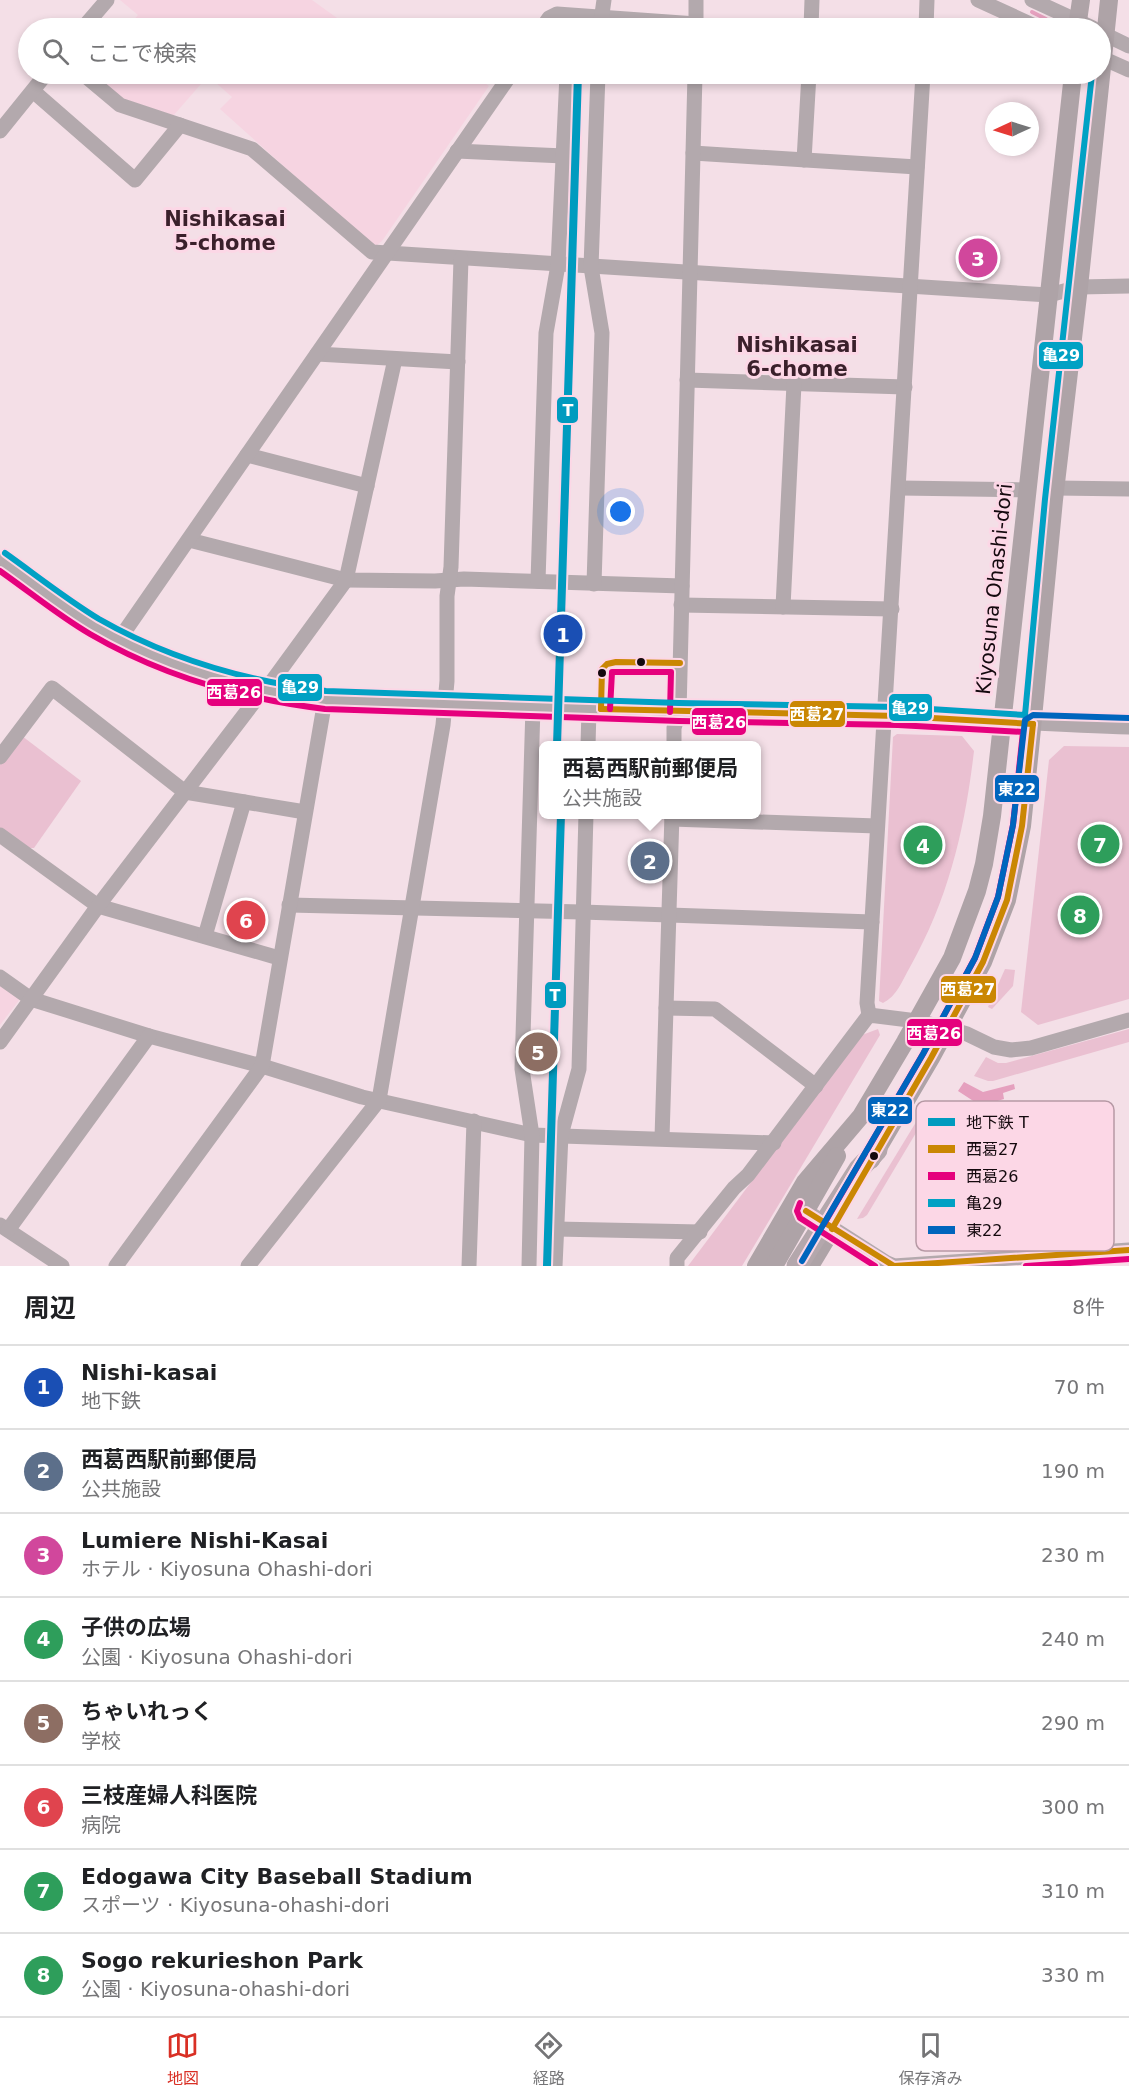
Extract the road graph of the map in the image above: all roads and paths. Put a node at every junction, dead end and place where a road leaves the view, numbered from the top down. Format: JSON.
{"nodes":[{"id":1,"x":107,"y":0,"type":"edge"},
{"id":2,"x":604,"y":0,"type":"edge"},
{"id":3,"x":696,"y":0,"type":"edge"},
{"id":4,"x":812,"y":0,"type":"edge"},
{"id":5,"x":927,"y":0,"type":"edge"},
{"id":6,"x":978,"y":0,"type":"edge"},
{"id":7,"x":1032,"y":0,"type":"edge"},
{"id":8,"x":1081,"y":0,"type":"edge"},
{"id":9,"x":1109,"y":0,"type":"edge"},
{"id":10,"x":92,"y":18,"type":"edge"},
{"id":11,"x":549,"y":18,"type":"edge"},
{"id":12,"x":563,"y":18,"type":"edge"},
{"id":13,"x":601,"y":18,"type":"edge"},
{"id":14,"x":696,"y":18,"type":"edge"},
{"id":15,"x":811,"y":18,"type":"edge"},
{"id":16,"x":926,"y":18,"type":"edge"},
{"id":17,"x":1017,"y":18,"type":"edge"},
{"id":18,"x":1069,"y":18,"type":"edge"},
{"id":19,"x":1087,"y":18,"type":"edge"},
{"id":20,"x":1098,"y":18,"type":"edge"},
{"id":21,"x":1111,"y":38,"type":"edge"},
{"id":22,"x":1129,"y":46,"type":"edge"},
{"id":23,"x":1111,"y":62,"type":"edge"},
{"id":24,"x":1129,"y":70,"type":"edge"},
{"id":25,"x":38,"y":84,"type":"edge"},
{"id":26,"x":95,"y":84,"type":"edge"},
{"id":27,"x":504,"y":84,"type":"edge"},
{"id":28,"x":567,"y":84,"type":"edge"},
{"id":29,"x":598,"y":84,"type":"edge"},
{"id":30,"x":694,"y":84,"type":"edge"},
{"id":31,"x":808,"y":84,"type":"edge"},
{"id":32,"x":922,"y":84,"type":"edge"},
{"id":33,"x":1072,"y":84,"type":"edge"},
{"id":34,"x":1099,"y":84,"type":"edge"},
{"id":35,"x":33,"y":91,"type":"junction"},
{"id":36,"x":180,"y":125,"type":"junction"},
{"id":37,"x":0,"y":131,"type":"edge"},
{"id":38,"x":458,"y":151,"type":"junction"},
{"id":39,"x":693,"y":153,"type":"junction"},
{"id":40,"x":564,"y":156,"type":"junction"},
{"id":41,"x":804,"y":160,"type":"junction"},
{"id":42,"x":917,"y":167,"type":"junction"},
{"id":43,"x":387,"y":253,"type":"junction"},
{"id":44,"x":461,"y":259,"type":"junction"},
{"id":45,"x":558,"y":265,"type":"junction"},
{"id":46,"x":591,"y":267,"type":"junction"},
{"id":47,"x":690,"y":273,"type":"junction"},
{"id":48,"x":1129,"y":286,"type":"edge"},
{"id":49,"x":910,"y":287,"type":"junction"},
{"id":50,"x":1079,"y":287,"type":"junction"},
{"id":51,"x":1050,"y":295,"type":"junction"},
{"id":52,"x":317,"y":354,"type":"junction"},
{"id":53,"x":395,"y":359,"type":"junction"},
{"id":54,"x":458,"y":362,"type":"junction"},
{"id":55,"x":687,"y":380,"type":"junction"},
{"id":56,"x":794,"y":384,"type":"junction"},
{"id":57,"x":905,"y":387,"type":"junction"},
{"id":58,"x":247,"y":455,"type":"junction"},
{"id":59,"x":367,"y":486,"type":"junction"},
{"id":60,"x":900,"y":488,"type":"junction"},
{"id":61,"x":1056,"y":488,"type":"junction"},
{"id":62,"x":1129,"y":489,"type":"edge"},
{"id":63,"x":1027,"y":490,"type":"junction"},
{"id":64,"x":189,"y":540,"type":"junction"},
{"id":65,"x":0,"y":560,"type":"edge"},
{"id":66,"x":346,"y":580,"type":"junction"},
{"id":67,"x":450,"y":581,"type":"junction"},
{"id":68,"x":537,"y":581,"type":"junction"},
{"id":69,"x":594,"y":584,"type":"junction"},
{"id":70,"x":682,"y":586,"type":"junction"},
{"id":71,"x":681,"y":605,"type":"junction"},
{"id":72,"x":783,"y":607,"type":"junction"},
{"id":73,"x":892,"y":609,"type":"junction"},
{"id":74,"x":121,"y":641,"type":"junction"},
{"id":75,"x":263,"y":691,"type":"junction"},
{"id":76,"x":324,"y":700,"type":"junction"},
{"id":77,"x":446,"y":704,"type":"junction"},
{"id":78,"x":533,"y":707,"type":"junction"},
{"id":79,"x":590,"y":709,"type":"junction"},
{"id":80,"x":679,"y":712,"type":"junction"},
{"id":81,"x":884,"y":716,"type":"junction"},
{"id":82,"x":1002,"y":721,"type":"junction"},
{"id":83,"x":1033,"y":724,"type":"junction"},
{"id":84,"x":1129,"y":727,"type":"edge"},
{"id":85,"x":588,"y":741,"type":"edge"},
{"id":86,"x":674,"y":741,"type":"edge"},
{"id":87,"x":0,"y":757,"type":"edge"},
{"id":88,"x":185,"y":792,"type":"junction"},
{"id":89,"x":244,"y":802,"type":"junction"},
{"id":90,"x":305,"y":812,"type":"junction"},
{"id":91,"x":586,"y":819,"type":"edge"},
{"id":92,"x":672,"y":819,"type":"edge"},
{"id":93,"x":718,"y":819,"type":"edge"},
{"id":94,"x":877,"y":826,"type":"junction"},
{"id":95,"x":0,"y":835,"type":"edge"},
{"id":96,"x":289,"y":905,"type":"junction"},
{"id":97,"x":98,"y":906,"type":"junction"},
{"id":98,"x":412,"y":908,"type":"junction"},
{"id":99,"x":527,"y":910,"type":"junction"},
{"id":100,"x":582,"y":912,"type":"junction"},
{"id":101,"x":668,"y":916,"type":"junction"},
{"id":102,"x":872,"y":922,"type":"junction"},
{"id":103,"x":205,"y":936,"type":"junction"},
{"id":104,"x":279,"y":958,"type":"junction"},
{"id":105,"x":0,"y":977,"type":"edge"},
{"id":106,"x":31,"y":999,"type":"junction"},
{"id":107,"x":666,"y":1008,"type":"junction"},
{"id":108,"x":869,"y":1015,"type":"junction"},
{"id":109,"x":1129,"y":1020,"type":"edge"},
{"id":110,"x":917,"y":1021,"type":"junction"},
{"id":111,"x":947,"y":1028,"type":"junction"},
{"id":112,"x":149,"y":1036,"type":"junction"},
{"id":113,"x":0,"y":1042,"type":"edge"},
{"id":114,"x":262,"y":1066,"type":"junction"},
{"id":115,"x":816,"y":1086,"type":"junction"},
{"id":116,"x":379,"y":1100,"type":"junction"},
{"id":117,"x":861,"y":1116,"type":"junction"},
{"id":118,"x":474,"y":1121,"type":"junction"},
{"id":119,"x":532,"y":1135,"type":"junction"},
{"id":120,"x":561,"y":1135,"type":"junction"},
{"id":121,"x":662,"y":1138,"type":"junction"},
{"id":122,"x":774,"y":1143,"type":"junction"},
{"id":123,"x":877,"y":1149,"type":"joint"},
{"id":124,"x":806,"y":1211,"type":"junction"},
{"id":125,"x":828,"y":1226,"type":"junction"},
{"id":126,"x":4,"y":1228,"type":"edge"},
{"id":127,"x":556,"y":1229,"type":"junction"},
{"id":128,"x":700,"y":1232,"type":"junction"},
{"id":129,"x":1129,"y":1250,"type":"edge"},
{"id":130,"x":62,"y":1266,"type":"edge"},
{"id":131,"x":116,"y":1266,"type":"edge"},
{"id":132,"x":248,"y":1266,"type":"edge"},
{"id":133,"x":469,"y":1266,"type":"edge"},
{"id":134,"x":529,"y":1266,"type":"edge"},
{"id":135,"x":555,"y":1266,"type":"edge"},
{"id":136,"x":677,"y":1266,"type":"edge"},
{"id":137,"x":756,"y":1266,"type":"edge"},
{"id":138,"x":774,"y":1266,"type":"edge"},
{"id":139,"x":797,"y":1266,"type":"edge"},
{"id":140,"x":810,"y":1266,"type":"edge"}],
"edges":[{"from":1,"to":10,"type":"street"},
{"from":2,"to":13,"type":"street"},
{"from":3,"to":14,"type":"street"},
{"from":4,"to":15,"type":"street"},
{"from":5,"to":16,"type":"street"},
{"from":6,"to":17,"type":"street"},
{"from":7,"to":18,"type":"street"},
{"from":8,"to":19,"type":"main road"},
{"from":9,"to":20,"type":"main road"},
{"from":11,"to":12,"type":"street"},
{"from":21,"to":22,"type":"street"},
{"from":23,"to":24,"type":"street"},
{"from":25,"to":35,"type":"street"},
{"from":26,"to":36,"type":"street"},
{"from":27,"to":38,"type":"street"},
{"from":28,"to":40,"type":"street"},
{"from":29,"to":46,"type":"street"},
{"from":30,"to":39,"type":"street"},
{"from":31,"to":41,"type":"street"},
{"from":32,"to":42,"type":"street"},
{"from":33,"to":51,"type":"main road","name":"Kiyosuna Ohashi-dori"},
{"from":34,"to":50,"type":"main road"},
{"from":35,"to":36,"type":"street"},
{"from":35,"to":37,"type":"street"},
{"from":36,"to":43,"type":"street"},
{"from":38,"to":40,"type":"street"},
{"from":38,"to":43,"type":"street"},
{"from":39,"to":41,"type":"street"},
{"from":39,"to":47,"type":"street"},
{"from":40,"to":45,"type":"street"},
{"from":41,"to":42,"type":"street"},
{"from":42,"to":49,"type":"street"},
{"from":43,"to":44,"type":"street"},
{"from":43,"to":52,"type":"street"},
{"from":44,"to":45,"type":"street"},
{"from":44,"to":54,"type":"street"},
{"from":45,"to":46,"type":"street"},
{"from":45,"to":68,"type":"street"},
{"from":46,"to":47,"type":"street"},
{"from":46,"to":69,"type":"street"},
{"from":47,"to":49,"type":"street"},
{"from":47,"to":55,"type":"street"},
{"from":48,"to":50,"type":"street"},
{"from":49,"to":51,"type":"street"},
{"from":49,"to":57,"type":"street"},
{"from":50,"to":51,"type":"street"},
{"from":50,"to":61,"type":"main road"},
{"from":51,"to":63,"type":"main road","name":"Kiyosuna Ohashi-dori"},
{"from":52,"to":53,"type":"street"},
{"from":52,"to":58,"type":"street"},
{"from":53,"to":54,"type":"street"},
{"from":53,"to":59,"type":"street"},
{"from":54,"to":67,"type":"street"},
{"from":55,"to":56,"type":"street"},
{"from":55,"to":70,"type":"street"},
{"from":56,"to":57,"type":"street"},
{"from":56,"to":72,"type":"street"},
{"from":57,"to":60,"type":"street"},
{"from":58,"to":59,"type":"street"},
{"from":58,"to":64,"type":"street"},
{"from":59,"to":66,"type":"street"},
{"from":60,"to":63,"type":"street"},
{"from":60,"to":73,"type":"street"},
{"from":61,"to":62,"type":"street"},
{"from":61,"to":83,"type":"main road"},
{"from":63,"to":82,"type":"main road","name":"Kiyosuna Ohashi-dori"},
{"from":64,"to":66,"type":"street"},
{"from":64,"to":74,"type":"street"},
{"from":65,"to":74,"type":"street"},
{"from":66,"to":67,"type":"street"},
{"from":66,"to":75,"type":"street"},
{"from":67,"to":68,"type":"street"},
{"from":67,"to":77,"type":"street"},
{"from":68,"to":69,"type":"street"},
{"from":69,"to":70,"type":"street"},
{"from":70,"to":71,"type":"street"},
{"from":71,"to":72,"type":"street"},
{"from":71,"to":80,"type":"street"},
{"from":72,"to":73,"type":"street"},
{"from":73,"to":81,"type":"street"},
{"from":74,"to":75,"type":"street"},
{"from":75,"to":76,"type":"street"},
{"from":75,"to":88,"type":"street"},
{"from":76,"to":77,"type":"street"},
{"from":76,"to":90,"type":"street"},
{"from":77,"to":78,"type":"street"},
{"from":77,"to":98,"type":"street"},
{"from":78,"to":79,"type":"street"},
{"from":78,"to":99,"type":"street"},
{"from":79,"to":80,"type":"street"},
{"from":79,"to":85,"type":"street"},
{"from":80,"to":81,"type":"street"},
{"from":80,"to":86,"type":"street"},
{"from":81,"to":82,"type":"street"},
{"from":81,"to":94,"type":"street"},
{"from":82,"to":83,"type":"street"},
{"from":82,"to":110,"type":"main road","name":"Kiyosuna Ohashi-dori"},
{"from":83,"to":84,"type":"street"},
{"from":83,"to":111,"type":"main road"},
{"from":87,"to":88,"type":"street"},
{"from":88,"to":89,"type":"street"},
{"from":88,"to":97,"type":"street"},
{"from":89,"to":90,"type":"street"},
{"from":89,"to":103,"type":"street"},
{"from":90,"to":96,"type":"street"},
{"from":91,"to":100,"type":"street"},
{"from":92,"to":101,"type":"street"},
{"from":93,"to":94,"type":"street"},
{"from":94,"to":102,"type":"street"},
{"from":95,"to":97,"type":"street"},
{"from":96,"to":98,"type":"street"},
{"from":96,"to":104,"type":"street"},
{"from":97,"to":103,"type":"street"},
{"from":97,"to":106,"type":"street"},
{"from":98,"to":99,"type":"street"},
{"from":98,"to":116,"type":"street"},
{"from":99,"to":100,"type":"street"},
{"from":99,"to":119,"type":"street"},
{"from":100,"to":101,"type":"street"},
{"from":100,"to":120,"type":"street"},
{"from":101,"to":102,"type":"street"},
{"from":101,"to":107,"type":"street"},
{"from":102,"to":108,"type":"street"},
{"from":103,"to":104,"type":"street"},
{"from":104,"to":114,"type":"street"},
{"from":105,"to":106,"type":"street"},
{"from":106,"to":112,"type":"street"},
{"from":106,"to":113,"type":"street"},
{"from":107,"to":115,"type":"street"},
{"from":107,"to":121,"type":"street"},
{"from":108,"to":110,"type":"street"},
{"from":108,"to":115,"type":"street"},
{"from":109,"to":111,"type":"street"},
{"from":110,"to":111,"type":"street"},
{"from":110,"to":117,"type":"main road","name":"Kiyosuna Ohashi-dori"},
{"from":111,"to":123,"type":"main road"},
{"from":112,"to":114,"type":"street"},
{"from":112,"to":126,"type":"street"},
{"from":114,"to":116,"type":"street"},
{"from":114,"to":131,"type":"street"},
{"from":115,"to":122,"type":"street"},
{"from":116,"to":118,"type":"street"},
{"from":116,"to":132,"type":"street"},
{"from":117,"to":124,"type":"main road","name":"Kiyosuna Ohashi-dori"},
{"from":117,"to":137,"type":"main road","name":"Kiyosuna Ohashi-dori"},
{"from":118,"to":119,"type":"street"},
{"from":118,"to":133,"type":"street"},
{"from":119,"to":120,"type":"street"},
{"from":119,"to":134,"type":"street"},
{"from":120,"to":121,"type":"street"},
{"from":120,"to":127,"type":"street"},
{"from":121,"to":122,"type":"street"},
{"from":122,"to":128,"type":"street"},
{"from":123,"to":125,"type":"highway"},
{"from":124,"to":125,"type":"street"},
{"from":124,"to":138,"type":"main road","name":"Kiyosuna Ohashi-dori"},
{"from":125,"to":129,"type":"street"},
{"from":125,"to":139,"type":"highway"},
{"from":125,"to":140,"type":"main road"},
{"from":126,"to":130,"type":"street"},
{"from":127,"to":128,"type":"street"},
{"from":127,"to":135,"type":"street"},
{"from":128,"to":136,"type":"street"}]}
